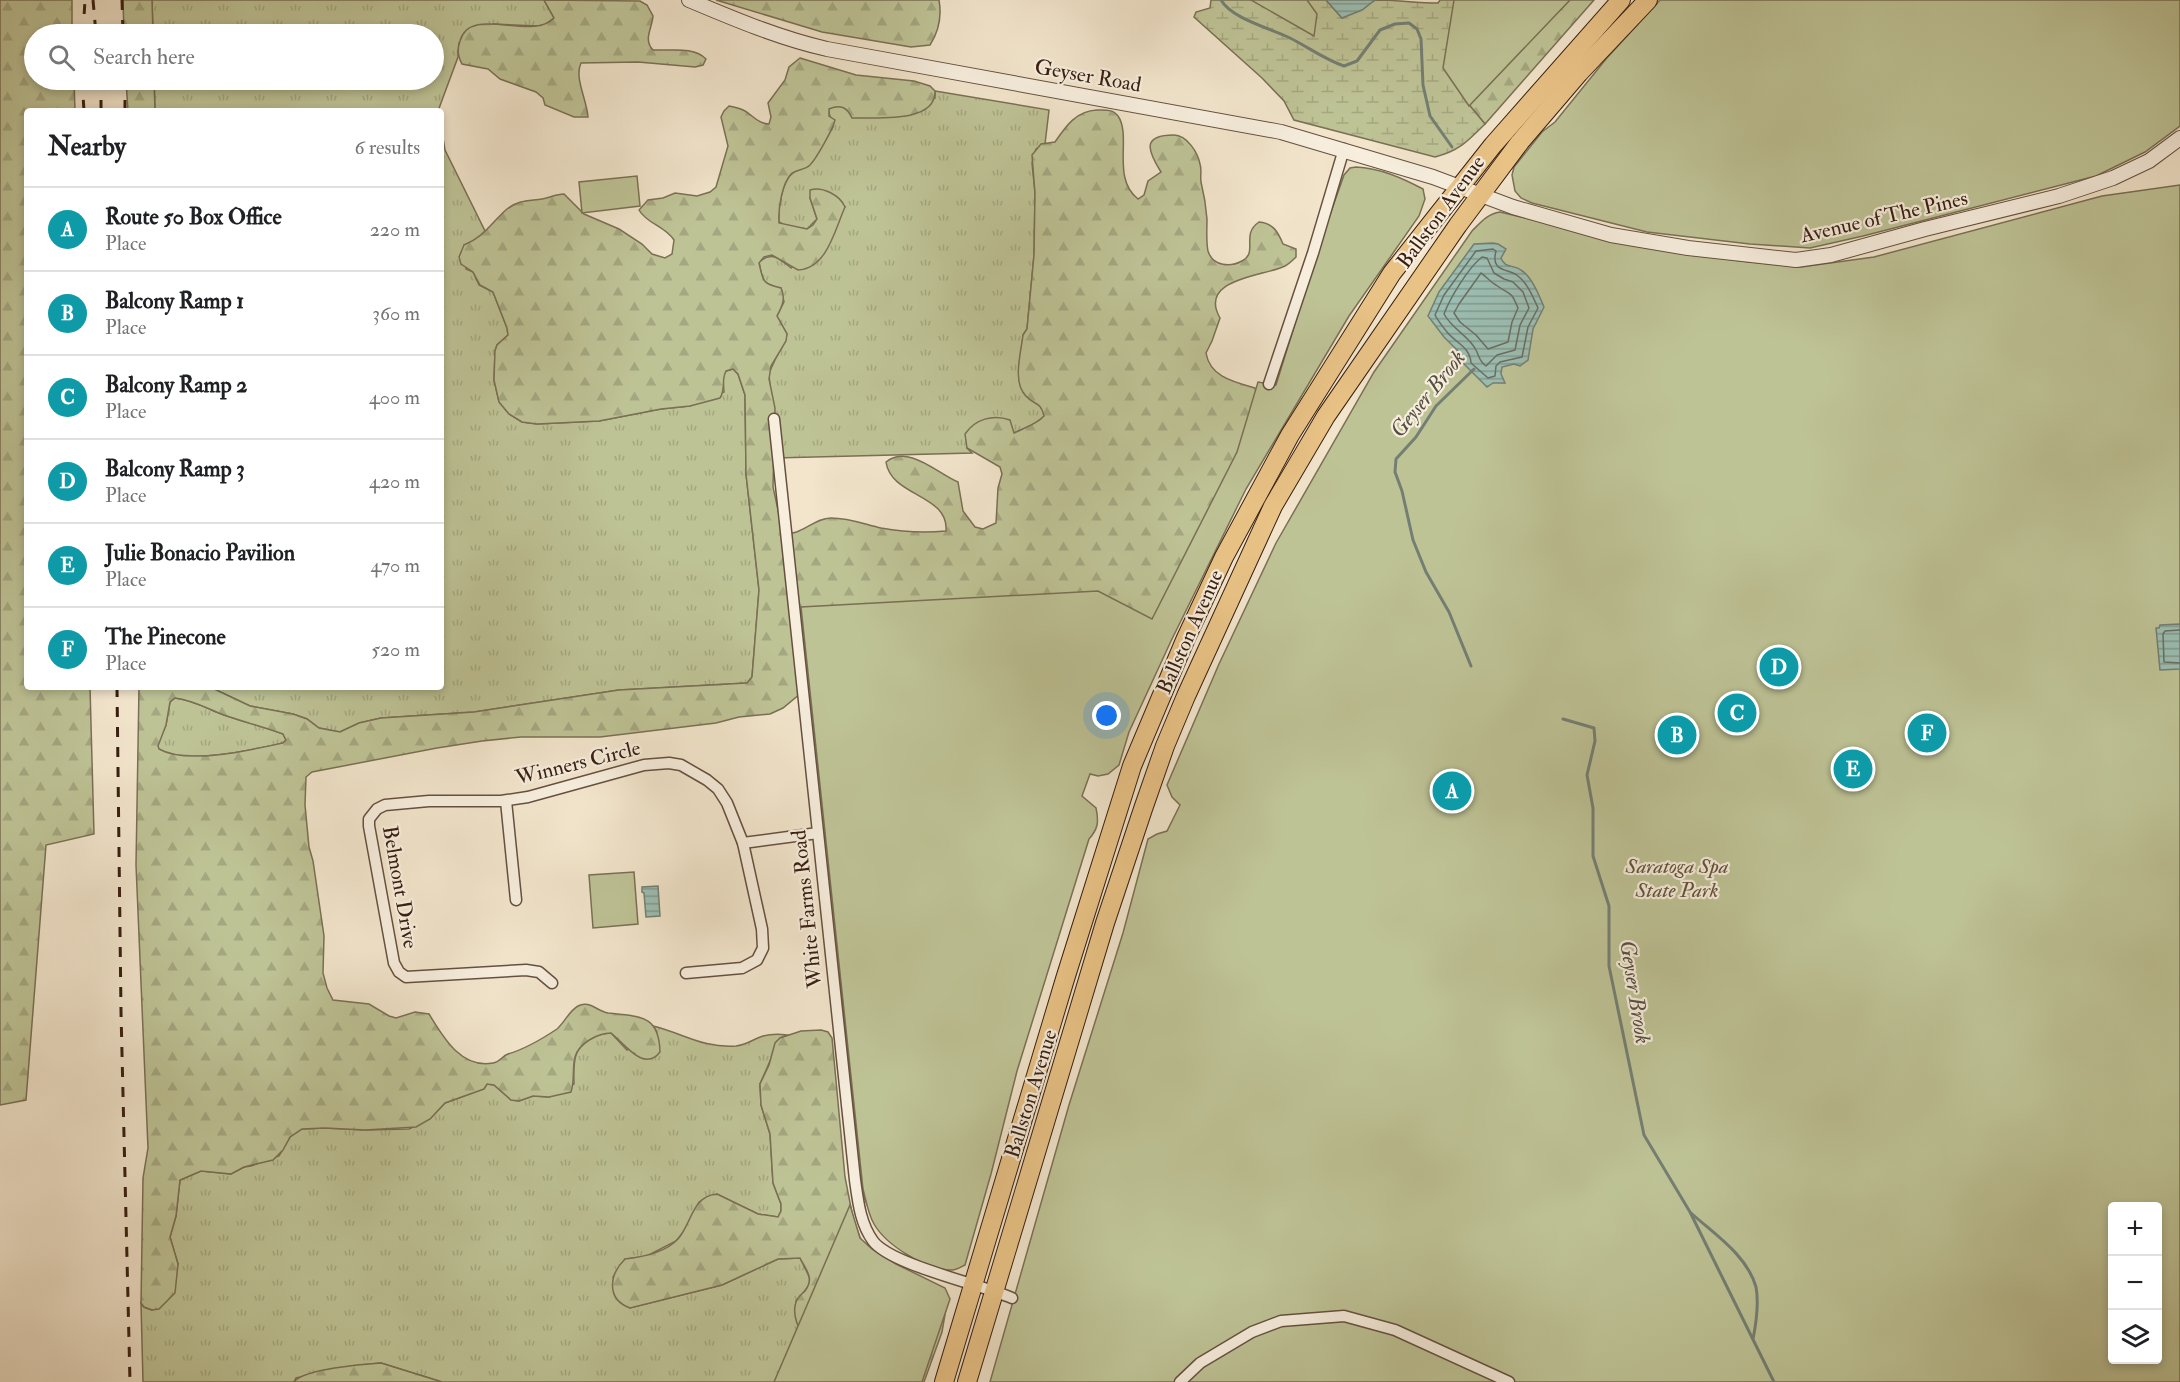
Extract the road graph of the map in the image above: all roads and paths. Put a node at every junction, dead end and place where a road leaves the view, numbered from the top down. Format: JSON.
{"nodes":[{"id":1,"x":689,"y":0,"type":"edge"},
{"id":2,"x":1621,"y":0,"type":"edge"},
{"id":3,"x":1648,"y":0,"type":"edge"},
{"id":4,"x":2180,"y":138,"type":"edge"},
{"id":5,"x":1344,"y":149,"type":"junction"},
{"id":6,"x":1461,"y":187,"type":"junction"},
{"id":7,"x":1480,"y":195,"type":"junction"},
{"id":8,"x":1269,"y":384,"type":"dead end"},
{"id":9,"x":774,"y":419,"type":"dead end"},
{"id":10,"x":506,"y":801,"type":"junction"},
{"id":11,"x":377,"y":809,"type":"joint"},
{"id":12,"x":819,"y":833,"type":"junction"},
{"id":13,"x":743,"y":843,"type":"junction"},
{"id":14,"x":516,"y":900,"type":"dead end"},
{"id":15,"x":686,"y":973,"type":"dead end"},
{"id":16,"x":552,"y":983,"type":"dead end"},
{"id":17,"x":973,"y":1283,"type":"junction"},
{"id":18,"x":1004,"y":1294,"type":"junction"},
{"id":19,"x":944,"y":1382,"type":"edge"},
{"id":20,"x":967,"y":1382,"type":"edge"},
{"id":21,"x":1180,"y":1382,"type":"edge"},
{"id":22,"x":1509,"y":1382,"type":"edge"}],
"edges":[{"from":1,"to":5,"type":"street","name":"Geyser Road"},
{"from":2,"to":6,"type":"highway","name":"Ballston Avenue"},
{"from":3,"to":7,"type":"highway","name":"Ballston Avenue"},
{"from":4,"to":7,"type":"street","name":"Avenue of The Pines"},
{"from":5,"to":6,"type":"street","name":"Geyser Road"},
{"from":5,"to":8,"type":"street"},
{"from":6,"to":7,"type":"street","name":"Geyser Road"},
{"from":6,"to":17,"type":"highway","name":"Ballston Avenue"},
{"from":7,"to":18,"type":"highway","name":"Ballston Avenue"},
{"from":9,"to":12,"type":"street","name":"White Farms Road"},
{"from":10,"to":11,"type":"street","name":"Winners Circle"},
{"from":10,"to":13,"type":"street","name":"Winners Circle"},
{"from":10,"to":14,"type":"street"},
{"from":11,"to":16,"type":"street","name":"Belmont Drive"},
{"from":12,"to":13,"type":"street"},
{"from":12,"to":17,"type":"street","name":"White Farms Road"},
{"from":13,"to":15,"type":"street","name":"Winners Circle"},
{"from":17,"to":18,"type":"street","name":"White Farms Road"},
{"from":17,"to":19,"type":"highway","name":"Ballston Avenue"},
{"from":18,"to":20,"type":"highway","name":"Ballston Avenue"},
{"from":21,"to":22,"type":"street"}]}
